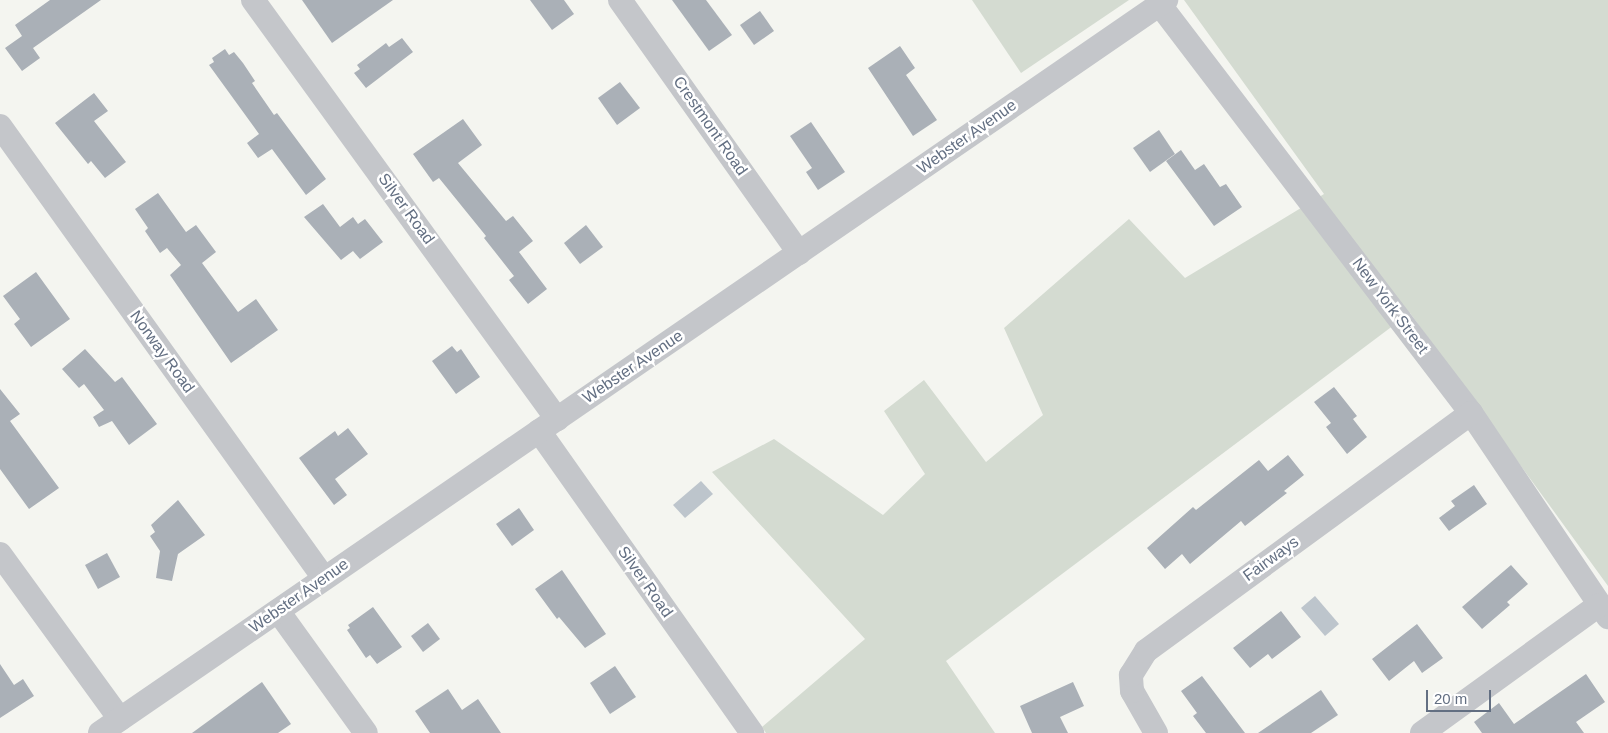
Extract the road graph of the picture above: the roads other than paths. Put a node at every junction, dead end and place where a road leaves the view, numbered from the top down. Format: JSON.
{"nodes":[{"id":1,"x":253,"y":0,"type":"edge"},
{"id":2,"x":620,"y":0,"type":"edge"},
{"id":3,"x":1163,"y":2,"type":"edge"},
{"id":4,"x":0,"y":126,"type":"edge"},
{"id":5,"x":799,"y":253,"type":"junction"},
{"id":6,"x":1471,"y":413,"type":"junction"},
{"id":7,"x":548,"y":425,"type":"junction"},
{"id":8,"x":0,"y":554,"type":"edge"},
{"id":9,"x":324,"y":578,"type":"junction"},
{"id":10,"x":278,"y":611,"type":"junction"},
{"id":11,"x":1604,"y":611,"type":"edge"},
{"id":12,"x":120,"y":719,"type":"junction"},
{"id":13,"x":100,"y":733,"type":"edge"},
{"id":14,"x":366,"y":733,"type":"edge"},
{"id":15,"x":752,"y":733,"type":"edge"},
{"id":16,"x":1156,"y":733,"type":"edge"},
{"id":17,"x":1422,"y":733,"type":"edge"}],
"edges":[{"from":1,"to":7,"type":"street","name":"Silver Road"},
{"from":2,"to":5,"type":"street","name":"Crestmont Road"},
{"from":3,"to":5,"type":"street","name":"Webster Avenue"},
{"from":3,"to":6,"type":"street","name":"New York Street"},
{"from":4,"to":9,"type":"street","name":"Norway Road"},
{"from":5,"to":7,"type":"street","name":"Webster Avenue"},
{"from":6,"to":11,"type":"street","name":"New York Street"},
{"from":6,"to":16,"type":"street","name":"Fairways"},
{"from":7,"to":9,"type":"street","name":"Webster Avenue"},
{"from":7,"to":15,"type":"street","name":"Silver Road"},
{"from":8,"to":12,"type":"street"},
{"from":9,"to":10,"type":"street","name":"Webster Avenue"},
{"from":10,"to":12,"type":"street","name":"Webster Avenue"},
{"from":10,"to":14,"type":"street"},
{"from":11,"to":17,"type":"street"},
{"from":12,"to":13,"type":"street","name":"Webster Avenue"}]}
